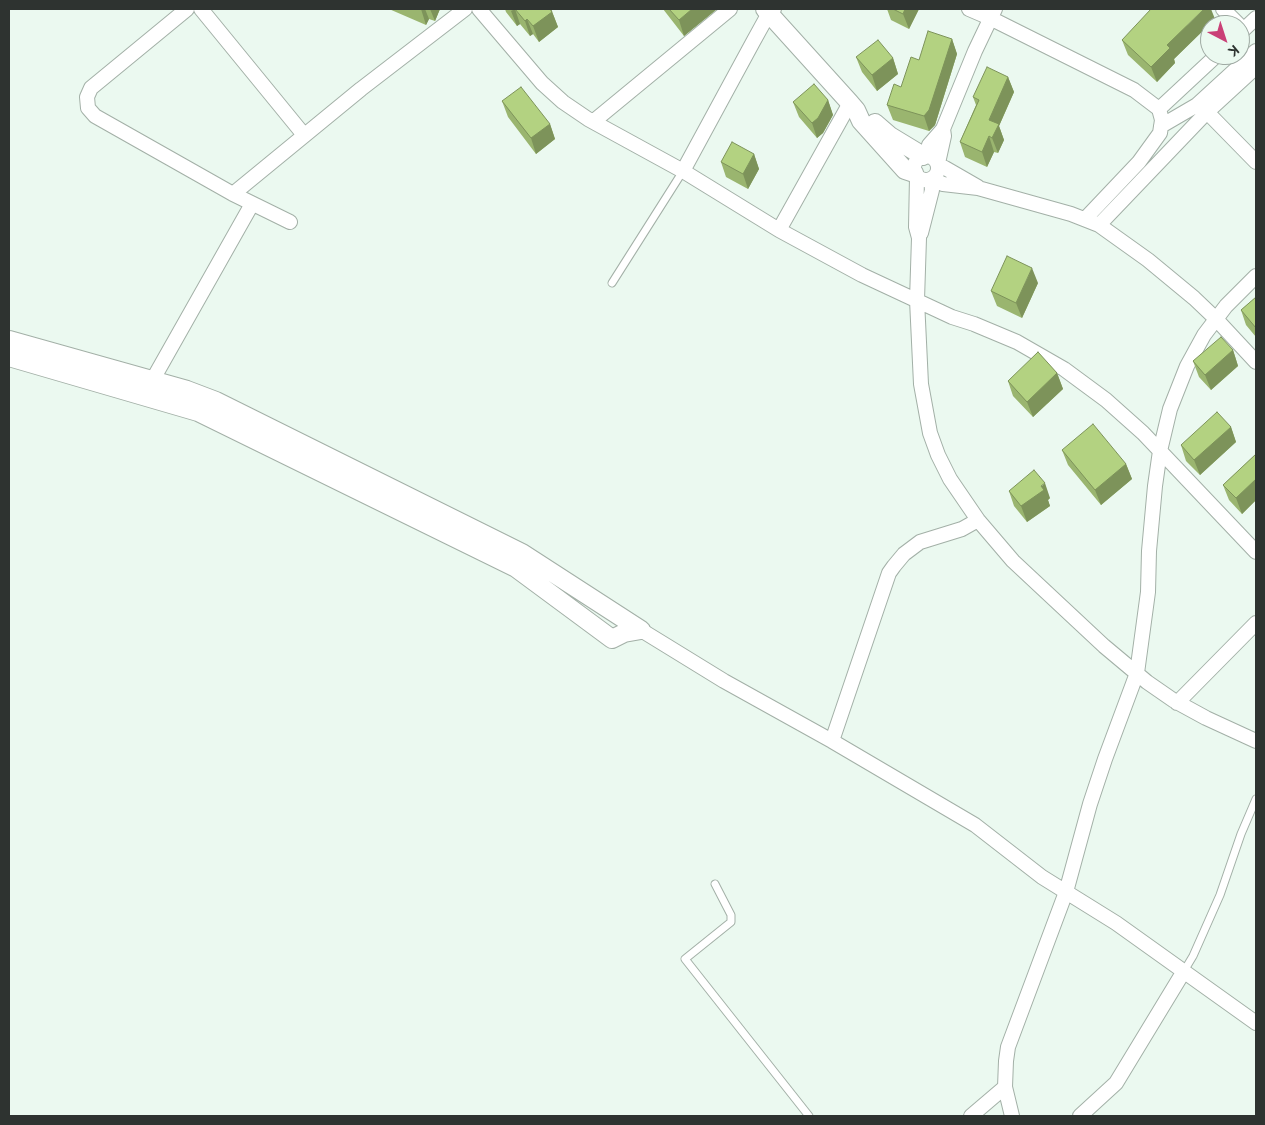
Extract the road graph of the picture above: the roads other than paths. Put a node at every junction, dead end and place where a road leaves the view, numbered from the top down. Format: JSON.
{"nodes":[{"id":1,"x":187,"y":9,"type":"edge"},
{"id":2,"x":201,"y":9,"type":"edge"},
{"id":3,"x":465,"y":9,"type":"edge"},
{"id":4,"x":479,"y":9,"type":"edge"},
{"id":5,"x":730,"y":9,"type":"edge"},
{"id":6,"x":969,"y":9,"type":"edge"},
{"id":7,"x":769,"y":10,"type":"edge"},
{"id":8,"x":992,"y":13,"type":"edge"},
{"id":9,"x":1256,"y":51,"type":"edge"},
{"id":10,"x":1206,"y":65,"type":"edge"},
{"id":11,"x":1256,"y":67,"type":"edge"},
{"id":12,"x":853,"y":106,"type":"junction"},
{"id":13,"x":1159,"y":109,"type":"junction"},
{"id":14,"x":1207,"y":112,"type":"junction"},
{"id":15,"x":594,"y":121,"type":"junction"},
{"id":16,"x":1161,"y":126,"type":"junction"},
{"id":17,"x":304,"y":135,"type":"junction"},
{"id":18,"x":931,"y":160,"type":"junction"},
{"id":19,"x":1256,"y":162,"type":"edge"},
{"id":20,"x":683,"y":171,"type":"junction"},
{"id":21,"x":916,"y":175,"type":"junction"},
{"id":22,"x":932,"y":179,"type":"junction"},
{"id":23,"x":978,"y":188,"type":"junction"},
{"id":24,"x":234,"y":194,"type":"junction"},
{"id":25,"x":252,"y":204,"type":"junction"},
{"id":26,"x":1085,"y":219,"type":"junction"},
{"id":27,"x":290,"y":222,"type":"dead end"},
{"id":28,"x":1099,"y":225,"type":"junction"},
{"id":29,"x":779,"y":230,"type":"junction"},
{"id":30,"x":919,"y":238,"type":"junction"},
{"id":31,"x":1256,"y":276,"type":"edge"},
{"id":32,"x":612,"y":282,"type":"dead end"},
{"id":33,"x":917,"y":300,"type":"junction"},
{"id":34,"x":1216,"y":319,"type":"junction"},
{"id":35,"x":9,"y":340,"type":"edge"},
{"id":36,"x":9,"y":357,"type":"edge"},
{"id":37,"x":1256,"y":362,"type":"edge"},
{"id":38,"x":152,"y":380,"type":"junction"},
{"id":39,"x":1160,"y":451,"type":"junction"},
{"id":40,"x":978,"y":520,"type":"junction"},
{"id":41,"x":1256,"y":552,"type":"edge"},
{"id":42,"x":1256,"y":623,"type":"edge"},
{"id":43,"x":641,"y":630,"type":"junction"},
{"id":44,"x":1137,"y":673,"type":"junction"},
{"id":45,"x":1177,"y":703,"type":"junction"},
{"id":46,"x":832,"y":740,"type":"junction"},
{"id":47,"x":1256,"y":741,"type":"edge"},
{"id":48,"x":1256,"y":799,"type":"edge"},
{"id":49,"x":715,"y":884,"type":"dead end"},
{"id":50,"x":1066,"y":892,"type":"junction"},
{"id":51,"x":1184,"y":971,"type":"junction"},
{"id":52,"x":1256,"y":1023,"type":"edge"},
{"id":53,"x":1005,"y":1087,"type":"junction"},
{"id":54,"x":810,"y":1116,"type":"edge"},
{"id":55,"x":971,"y":1116,"type":"edge"},
{"id":56,"x":1012,"y":1116,"type":"edge"},
{"id":57,"x":1080,"y":1116,"type":"edge"}],
"edges":[{"from":1,"to":24,"type":"street"},
{"from":2,"to":17,"type":"street"},
{"from":3,"to":17,"type":"street"},
{"from":4,"to":15,"type":"street"},
{"from":5,"to":15,"type":"street"},
{"from":6,"to":8,"type":"street"},
{"from":7,"to":12,"type":"street"},
{"from":7,"to":20,"type":"street"},
{"from":8,"to":13,"type":"street"},
{"from":8,"to":18,"type":"street"},
{"from":9,"to":16,"type":"street"},
{"from":10,"to":13,"type":"street"},
{"from":11,"to":14,"type":"street"},
{"from":12,"to":18,"type":"street"},
{"from":12,"to":21,"type":"street"},
{"from":12,"to":29,"type":"street"},
{"from":13,"to":16,"type":"street"},
{"from":14,"to":19,"type":"street"},
{"from":14,"to":28,"type":"street"},
{"from":15,"to":20,"type":"street"},
{"from":16,"to":26,"type":"street"},
{"from":17,"to":24,"type":"street"},
{"from":18,"to":21,"type":"street"},
{"from":18,"to":22,"type":"street"},
{"from":18,"to":23,"type":"street"},
{"from":20,"to":29,"type":"street"},
{"from":20,"to":32,"type":"lane"},
{"from":21,"to":22,"type":"street"},
{"from":21,"to":30,"type":"street"},
{"from":22,"to":23,"type":"street"},
{"from":22,"to":30,"type":"street"},
{"from":23,"to":26,"type":"street"},
{"from":24,"to":25,"type":"street"},
{"from":25,"to":27,"type":"street"},
{"from":25,"to":38,"type":"street"},
{"from":26,"to":28,"type":"street"},
{"from":28,"to":34,"type":"street"},
{"from":29,"to":33,"type":"street"},
{"from":30,"to":33,"type":"street"},
{"from":31,"to":34,"type":"street"},
{"from":33,"to":39,"type":"street"},
{"from":33,"to":40,"type":"street"},
{"from":34,"to":37,"type":"street"},
{"from":34,"to":39,"type":"street"},
{"from":35,"to":38,"type":"street"},
{"from":36,"to":43,"type":"street"},
{"from":38,"to":43,"type":"street"},
{"from":39,"to":41,"type":"street"},
{"from":39,"to":44,"type":"street"},
{"from":40,"to":44,"type":"street"},
{"from":40,"to":46,"type":"street"},
{"from":42,"to":45,"type":"street"},
{"from":43,"to":46,"type":"street"},
{"from":44,"to":45,"type":"street"},
{"from":44,"to":50,"type":"street"},
{"from":45,"to":47,"type":"street"},
{"from":46,"to":50,"type":"street"},
{"from":48,"to":51,"type":"lane"},
{"from":49,"to":54,"type":"lane"},
{"from":50,"to":51,"type":"street"},
{"from":50,"to":53,"type":"street"},
{"from":51,"to":52,"type":"street"},
{"from":51,"to":57,"type":"street"},
{"from":53,"to":55,"type":"street"},
{"from":53,"to":56,"type":"street"}]}
